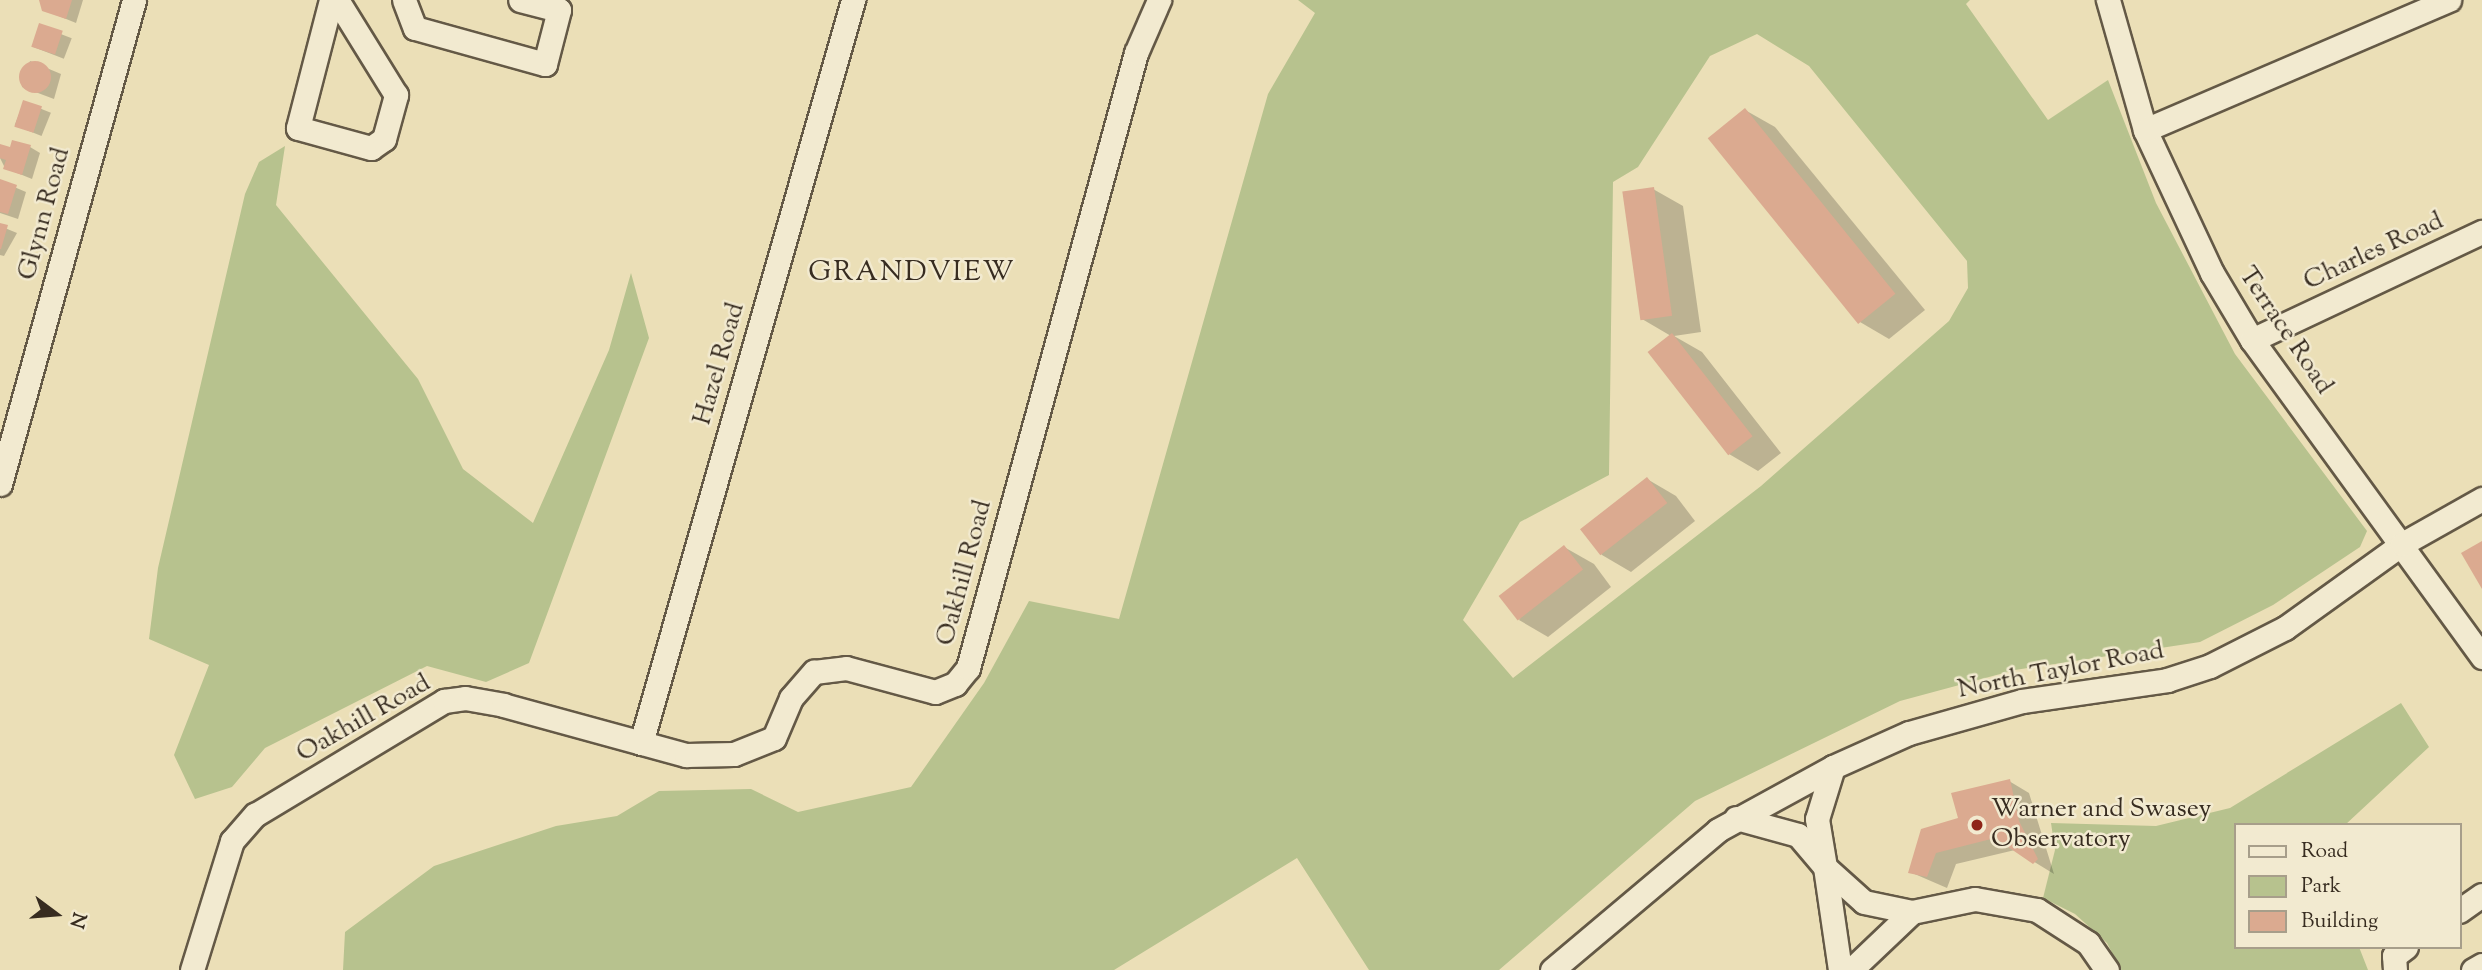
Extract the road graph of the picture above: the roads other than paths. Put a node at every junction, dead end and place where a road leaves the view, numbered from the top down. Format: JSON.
{"nodes":[{"id":1,"x":134,"y":0,"type":"edge"},
{"id":2,"x":331,"y":0,"type":"edge"},
{"id":3,"x":337,"y":0,"type":"edge"},
{"id":4,"x":404,"y":0,"type":"edge"},
{"id":5,"x":520,"y":0,"type":"edge"},
{"id":6,"x":853,"y":0,"type":"edge"},
{"id":7,"x":1159,"y":0,"type":"edge"},
{"id":8,"x":2108,"y":0,"type":"edge"},
{"id":9,"x":2449,"y":0,"type":"edge"},
{"id":10,"x":2145,"y":130,"type":"junction"},
{"id":11,"x":2482,"y":232,"type":"edge"},
{"id":12,"x":2252,"y":340,"type":"junction"},
{"id":13,"x":0,"y":484,"type":"edge"},
{"id":14,"x":2479,"y":506,"type":"edge"},
{"id":15,"x":2402,"y":544,"type":"junction"},
{"id":16,"x":2482,"y":657,"type":"edge"},
{"id":17,"x":641,"y":743,"type":"junction"},
{"id":18,"x":1833,"y":767,"type":"junction"},
{"id":19,"x":1736,"y":818,"type":"junction"},
{"id":20,"x":1825,"y":867,"type":"junction"},
{"id":21,"x":2482,"y":895,"type":"edge"},
{"id":22,"x":2461,"y":910,"type":"edge"},
{"id":23,"x":1912,"y":912,"type":"junction"},
{"id":24,"x":2403,"y":949,"type":"edge"},
{"id":25,"x":2482,"y":964,"type":"edge"},
{"id":26,"x":192,"y":970,"type":"edge"},
{"id":27,"x":1552,"y":970,"type":"edge"},
{"id":28,"x":1840,"y":970,"type":"edge"},
{"id":29,"x":1851,"y":970,"type":"edge"},
{"id":30,"x":2107,"y":970,"type":"edge"},
{"id":31,"x":2395,"y":970,"type":"edge"},
{"id":32,"x":2473,"y":970,"type":"edge"}],
"edges":[{"from":1,"to":13,"type":"street","name":"Glynn Road"},
{"from":2,"to":3,"type":"street"},
{"from":4,"to":5,"type":"street"},
{"from":6,"to":17,"type":"street","name":"Hazel Road"},
{"from":7,"to":17,"type":"street","name":"Oakhill Road"},
{"from":8,"to":10,"type":"street","name":"Terrace Road"},
{"from":9,"to":10,"type":"street"},
{"from":10,"to":12,"type":"street","name":"Terrace Road"},
{"from":11,"to":12,"type":"street","name":"Charles Road"},
{"from":12,"to":15,"type":"street","name":"Terrace Road"},
{"from":14,"to":15,"type":"street","name":"North Taylor Road"},
{"from":15,"to":16,"type":"street","name":"Terrace Road"},
{"from":15,"to":18,"type":"street","name":"North Taylor Road"},
{"from":17,"to":26,"type":"street","name":"Oakhill Road"},
{"from":18,"to":19,"type":"street","name":"North Taylor Road"},
{"from":18,"to":20,"type":"street"},
{"from":19,"to":20,"type":"street"},
{"from":19,"to":27,"type":"street","name":"North Taylor Road"},
{"from":20,"to":23,"type":"street"},
{"from":20,"to":28,"type":"street"},
{"from":21,"to":22,"type":"street"},
{"from":23,"to":29,"type":"street"},
{"from":23,"to":30,"type":"street"},
{"from":24,"to":31,"type":"street"},
{"from":25,"to":32,"type":"street"}]}
